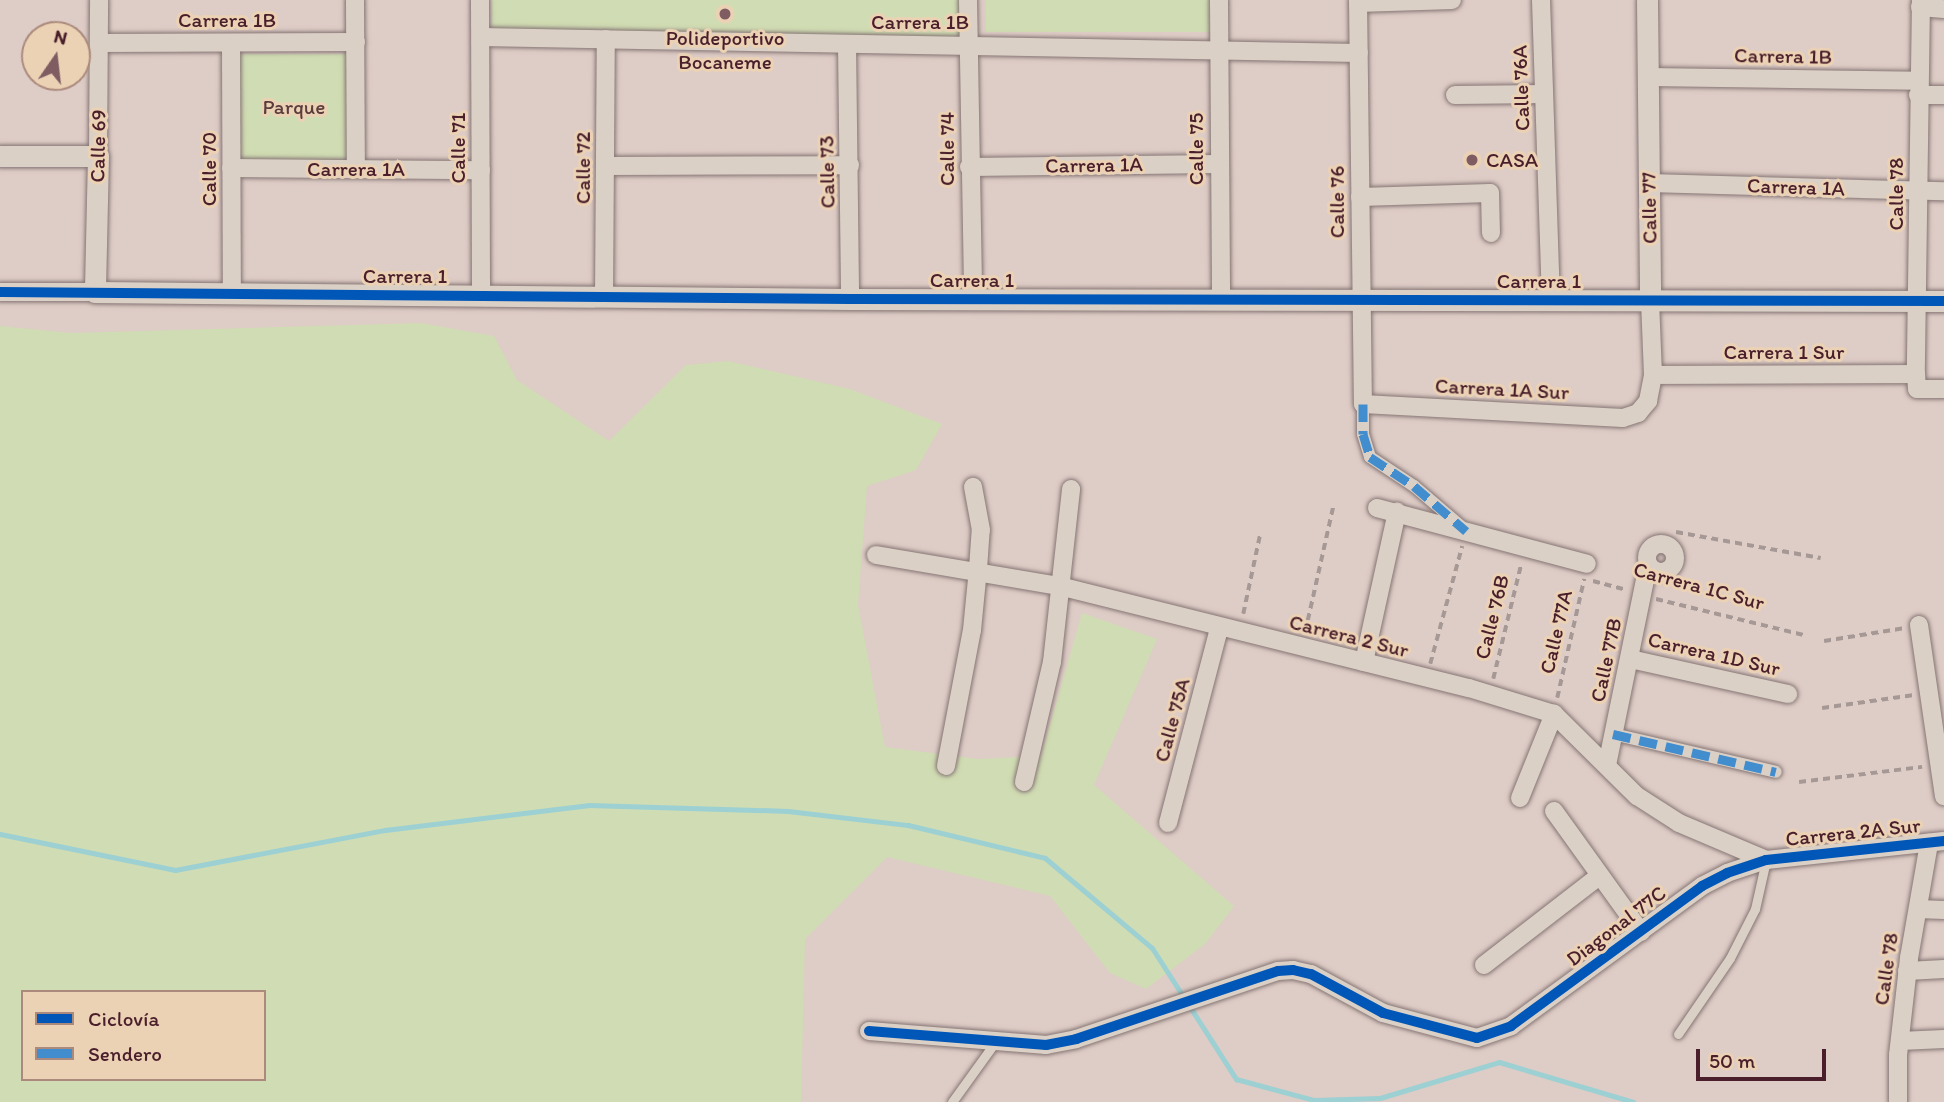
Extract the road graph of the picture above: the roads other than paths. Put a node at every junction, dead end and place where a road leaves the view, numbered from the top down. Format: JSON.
{"nodes":[{"id":1,"x":99,"y":0,"type":"edge"},
{"id":2,"x":355,"y":0,"type":"edge"},
{"id":3,"x":480,"y":0,"type":"edge"},
{"id":4,"x":968,"y":0,"type":"edge"},
{"id":5,"x":1219,"y":0,"type":"edge"},
{"id":6,"x":1452,"y":0,"type":"edge"},
{"id":7,"x":1541,"y":0,"type":"edge"},
{"id":8,"x":1647,"y":0,"type":"edge"},
{"id":9,"x":1358,"y":1,"type":"edge"},
{"id":10,"x":1921,"y":4,"type":"edge"},
{"id":11,"x":1944,"y":9,"type":"edge"},
{"id":12,"x":481,"y":37,"type":"junction"},
{"id":13,"x":607,"y":39,"type":"junction"},
{"id":14,"x":356,"y":42,"type":"junction"},
{"id":15,"x":99,"y":43,"type":"junction"},
{"id":16,"x":230,"y":43,"type":"junction"},
{"id":17,"x":847,"y":44,"type":"junction"},
{"id":18,"x":971,"y":44,"type":"junction"},
{"id":19,"x":1218,"y":47,"type":"junction"},
{"id":20,"x":1359,"y":53,"type":"junction"},
{"id":21,"x":1648,"y":77,"type":"junction"},
{"id":22,"x":1918,"y":88,"type":"junction"},
{"id":23,"x":1455,"y":94,"type":"dead end"},
{"id":24,"x":1544,"y":94,"type":"junction"},
{"id":25,"x":1944,"y":95,"type":"edge"},
{"id":26,"x":0,"y":156,"type":"edge"},
{"id":27,"x":98,"y":156,"type":"junction"},
{"id":28,"x":1218,"y":164,"type":"junction"},
{"id":29,"x":850,"y":165,"type":"junction"},
{"id":30,"x":606,"y":166,"type":"junction"},
{"id":31,"x":970,"y":167,"type":"junction"},
{"id":32,"x":231,"y":168,"type":"junction"},
{"id":33,"x":356,"y":169,"type":"junction"},
{"id":34,"x":481,"y":170,"type":"junction"},
{"id":35,"x":1649,"y":183,"type":"junction"},
{"id":36,"x":1920,"y":191,"type":"junction"},
{"id":37,"x":1944,"y":191,"type":"edge"},
{"id":38,"x":1360,"y":197,"type":"junction"},
{"id":39,"x":1491,"y":233,"type":"dead end"},
{"id":40,"x":0,"y":292,"type":"edge"},
{"id":41,"x":95,"y":292,"type":"junction"},
{"id":42,"x":232,"y":295,"type":"junction"},
{"id":43,"x":481,"y":295,"type":"junction"},
{"id":44,"x":604,"y":298,"type":"junction"},
{"id":45,"x":1221,"y":298,"type":"junction"},
{"id":46,"x":1360,"y":298,"type":"junction"},
{"id":47,"x":850,"y":299,"type":"junction"},
{"id":48,"x":973,"y":299,"type":"junction"},
{"id":49,"x":1650,"y":300,"type":"junction"},
{"id":50,"x":1551,"y":301,"type":"junction"},
{"id":51,"x":1917,"y":301,"type":"junction"},
{"id":52,"x":1944,"y":301,"type":"edge"},
{"id":53,"x":1653,"y":375,"type":"junction"},
{"id":54,"x":1917,"y":381,"type":"junction"},
{"id":55,"x":1944,"y":389,"type":"edge"},
{"id":56,"x":1363,"y":404,"type":"junction"},
{"id":57,"x":1638,"y":413,"type":"joint"},
{"id":58,"x":973,"y":487,"type":"dead end"},
{"id":59,"x":1071,"y":489,"type":"dead end"},
{"id":60,"x":1377,"y":508,"type":"dead end"},
{"id":61,"x":1397,"y":512,"type":"junction"},
{"id":62,"x":1466,"y":531,"type":"junction"},
{"id":63,"x":1672,"y":539,"type":"road end"},
{"id":64,"x":876,"y":555,"type":"dead end"},
{"id":65,"x":978,"y":569,"type":"junction"},
{"id":66,"x":1585,"y":575,"type":"road end"},
{"id":67,"x":1059,"y":586,"type":"junction"},
{"id":68,"x":1919,"y":625,"type":"road end"},
{"id":69,"x":1219,"y":629,"type":"junction"},
{"id":70,"x":1630,"y":659,"type":"junction"},
{"id":71,"x":1364,"y":662,"type":"junction"},
{"id":72,"x":1788,"y":694,"type":"dead end"},
{"id":73,"x":1554,"y":714,"type":"junction"},
{"id":74,"x":1614,"y":734,"type":"junction"},
{"id":75,"x":1606,"y":765,"type":"junction"},
{"id":76,"x":946,"y":766,"type":"dead end"},
{"id":77,"x":1776,"y":772,"type":"dead end"},
{"id":78,"x":1024,"y":782,"type":"dead end"},
{"id":79,"x":1944,"y":796,"type":"edge"},
{"id":80,"x":1520,"y":799,"type":"dead end"},
{"id":81,"x":1554,"y":811,"type":"dead end"},
{"id":82,"x":1168,"y":823,"type":"dead end"},
{"id":83,"x":1937,"y":842,"type":"edge"},
{"id":84,"x":1766,"y":860,"type":"junction"},
{"id":85,"x":1600,"y":876,"type":"junction"},
{"id":86,"x":1918,"y":909,"type":"junction"},
{"id":87,"x":1944,"y":910,"type":"edge"},
{"id":88,"x":1641,"y":932,"type":"junction"},
{"id":89,"x":1484,"y":965,"type":"dead end"},
{"id":90,"x":1944,"y":969,"type":"edge"},
{"id":91,"x":1907,"y":971,"type":"junction"},
{"id":92,"x":870,"y":1031,"type":"dead end"},
{"id":93,"x":1678,"y":1034,"type":"dead end"},
{"id":94,"x":1944,"y":1039,"type":"edge"},
{"id":95,"x":997,"y":1040,"type":"junction"},
{"id":96,"x":1900,"y":1041,"type":"junction"},
{"id":97,"x":952,"y":1102,"type":"edge"},
{"id":98,"x":1898,"y":1102,"type":"edge"}],
"edges":[{"from":1,"to":15,"type":"street","name":"Calle 69"},
{"from":2,"to":14,"type":"street"},
{"from":3,"to":12,"type":"street","name":"Calle 71"},
{"from":4,"to":18,"type":"street","name":"Calle 74"},
{"from":5,"to":19,"type":"street","name":"Calle 75"},
{"from":6,"to":9,"type":"street"},
{"from":7,"to":24,"type":"street","name":"Calle 76A"},
{"from":8,"to":21,"type":"street","name":"Calle 77"},
{"from":9,"to":20,"type":"street","name":"Calle 76"},
{"from":10,"to":11,"type":"street"},
{"from":10,"to":22,"type":"street","name":"Calle 78"},
{"from":12,"to":13,"type":"street","name":"Carrera 1B"},
{"from":12,"to":34,"type":"street","name":"Calle 71"},
{"from":13,"to":17,"type":"street","name":"Carrera 1B"},
{"from":13,"to":30,"type":"street","name":"Calle 72"},
{"from":14,"to":16,"type":"street","name":"Carrera 1B"},
{"from":14,"to":33,"type":"street"},
{"from":15,"to":16,"type":"street","name":"Carrera 1B"},
{"from":15,"to":27,"type":"street","name":"Calle 69"},
{"from":16,"to":32,"type":"street","name":"Calle 70"},
{"from":17,"to":18,"type":"street","name":"Carrera 1B"},
{"from":17,"to":29,"type":"street","name":"Calle 73"},
{"from":18,"to":19,"type":"street","name":"Carrera 1B"},
{"from":18,"to":31,"type":"street","name":"Calle 74"},
{"from":19,"to":20,"type":"street","name":"Carrera 1B"},
{"from":19,"to":28,"type":"street","name":"Calle 75"},
{"from":20,"to":38,"type":"street","name":"Calle 76"},
{"from":21,"to":22,"type":"street","name":"Carrera 1B"},
{"from":21,"to":35,"type":"street","name":"Calle 77"},
{"from":22,"to":25,"type":"street","name":"Carrera 1B"},
{"from":22,"to":36,"type":"street","name":"Calle 78"},
{"from":23,"to":24,"type":"street"},
{"from":24,"to":50,"type":"street","name":"Calle 76A"},
{"from":26,"to":27,"type":"street"},
{"from":27,"to":41,"type":"street","name":"Calle 69"},
{"from":28,"to":31,"type":"street","name":"Carrera 1A"},
{"from":28,"to":45,"type":"street","name":"Calle 75"},
{"from":29,"to":30,"type":"street"},
{"from":29,"to":47,"type":"street","name":"Calle 73"},
{"from":30,"to":44,"type":"street","name":"Calle 72"},
{"from":31,"to":48,"type":"street","name":"Calle 74"},
{"from":32,"to":33,"type":"street","name":"Carrera 1A"},
{"from":32,"to":42,"type":"street","name":"Calle 70"},
{"from":33,"to":34,"type":"street","name":"Carrera 1A"},
{"from":34,"to":43,"type":"street","name":"Calle 71"},
{"from":35,"to":36,"type":"street","name":"Carrera 1A"},
{"from":35,"to":49,"type":"street","name":"Calle 77"},
{"from":36,"to":37,"type":"street","name":"Carrera 1A"},
{"from":36,"to":51,"type":"street","name":"Calle 78"},
{"from":38,"to":39,"type":"street"},
{"from":38,"to":46,"type":"street","name":"Calle 76"},
{"from":40,"to":41,"type":"street","name":"Carrera 1"},
{"from":41,"to":42,"type":"street","name":"Carrera 1"},
{"from":42,"to":43,"type":"street","name":"Carrera 1"},
{"from":43,"to":44,"type":"street","name":"Carrera 1"},
{"from":44,"to":47,"type":"street","name":"Carrera 1"},
{"from":45,"to":46,"type":"street","name":"Carrera 1"},
{"from":45,"to":48,"type":"street","name":"Carrera 1"},
{"from":46,"to":50,"type":"street","name":"Carrera 1"},
{"from":46,"to":56,"type":"street","name":"Calle 76"},
{"from":47,"to":48,"type":"street","name":"Carrera 1"},
{"from":49,"to":50,"type":"street","name":"Carrera 1"},
{"from":49,"to":51,"type":"street","name":"Carrera 1"},
{"from":49,"to":53,"type":"street","name":"Calle 77"},
{"from":51,"to":52,"type":"street","name":"Carrera 1"},
{"from":51,"to":54,"type":"street","name":"Calle 78"},
{"from":53,"to":54,"type":"street","name":"Carrera 1 Sur"},
{"from":53,"to":57,"type":"street","name":"Calle 77"},
{"from":54,"to":55,"type":"street"},
{"from":56,"to":57,"type":"street","name":"Carrera 1A Sur"},
{"from":56,"to":62,"type":"street"},
{"from":58,"to":65,"type":"street"},
{"from":59,"to":67,"type":"street"},
{"from":60,"to":61,"type":"street"},
{"from":61,"to":62,"type":"street"},
{"from":61,"to":71,"type":"street"},
{"from":62,"to":66,"type":"street"},
{"from":63,"to":70,"type":"street","name":"Calle 77B"},
{"from":64,"to":65,"type":"street","name":"Carrera 2 Sur"},
{"from":65,"to":67,"type":"street","name":"Carrera 2 Sur"},
{"from":65,"to":76,"type":"street"},
{"from":67,"to":69,"type":"street","name":"Carrera 2 Sur"},
{"from":67,"to":78,"type":"street"},
{"from":68,"to":79,"type":"street"},
{"from":69,"to":71,"type":"street","name":"Carrera 2 Sur"},
{"from":69,"to":82,"type":"street","name":"Calle 75A"},
{"from":70,"to":72,"type":"street","name":"Carrera 1D Sur"},
{"from":70,"to":74,"type":"street","name":"Calle 77B"},
{"from":71,"to":73,"type":"street","name":"Carrera 2 Sur"},
{"from":73,"to":75,"type":"street","name":"Carrera 2 Sur"},
{"from":73,"to":80,"type":"street"},
{"from":74,"to":75,"type":"street","name":"Calle 77B"},
{"from":74,"to":77,"type":"street"},
{"from":75,"to":84,"type":"street","name":"Carrera 2 Sur"},
{"from":81,"to":85,"type":"street"},
{"from":83,"to":84,"type":"street","name":"Carrera 2A Sur"},
{"from":83,"to":86,"type":"street","name":"Calle 78"},
{"from":84,"to":88,"type":"street","name":"Diagonal 77C"},
{"from":84,"to":93,"type":"lane"},
{"from":85,"to":88,"type":"street"},
{"from":85,"to":89,"type":"street"},
{"from":86,"to":87,"type":"street"},
{"from":86,"to":91,"type":"street","name":"Calle 78"},
{"from":88,"to":95,"type":"street","name":"Diagonal 77C"},
{"from":90,"to":91,"type":"street"},
{"from":91,"to":96,"type":"street","name":"Calle 78"},
{"from":92,"to":95,"type":"street"},
{"from":94,"to":96,"type":"street"},
{"from":95,"to":97,"type":"lane"},
{"from":96,"to":98,"type":"street","name":"Calle 78"}]}
